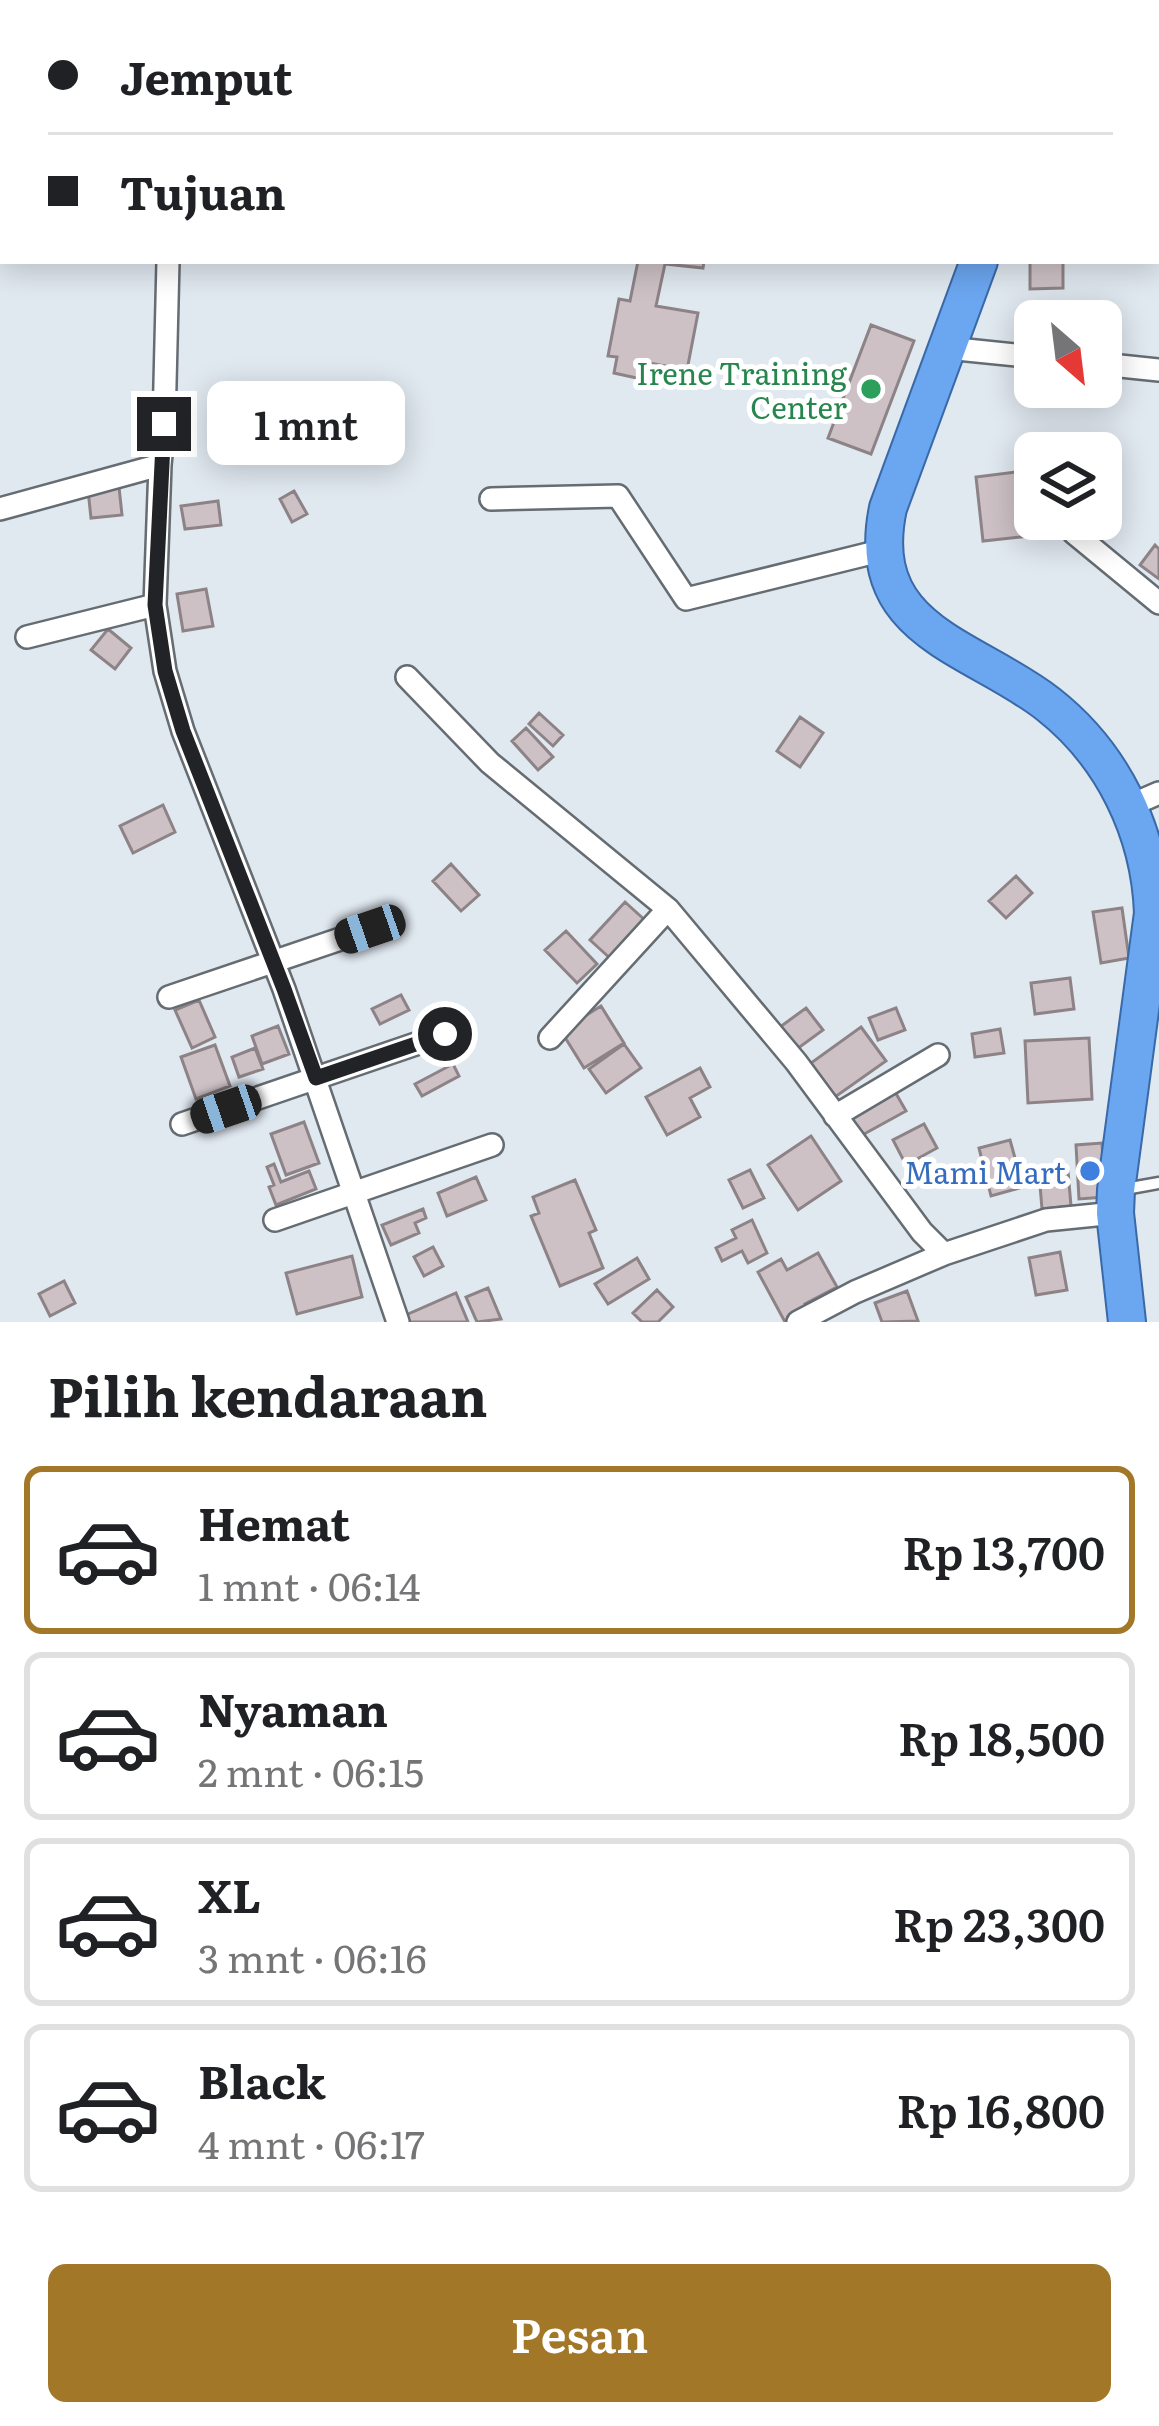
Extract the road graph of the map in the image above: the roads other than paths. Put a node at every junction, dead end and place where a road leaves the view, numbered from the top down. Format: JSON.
{"nodes":[{"id":1,"x":168,"y":264,"type":"edge"},
{"id":2,"x":978,"y":264,"type":"edge"},
{"id":3,"x":947,"y":348,"type":"junction"},
{"id":4,"x":1014,"y":355,"type":"edge"},
{"id":5,"x":1122,"y":366,"type":"edge"},
{"id":6,"x":1159,"y":370,"type":"edge"},
{"id":7,"x":160,"y":466,"type":"junction"},
{"id":8,"x":491,"y":499,"type":"dead end"},
{"id":9,"x":0,"y":509,"type":"edge"},
{"id":10,"x":1082,"y":540,"type":"edge"},
{"id":11,"x":884,"y":550,"type":"junction"},
{"id":12,"x":1159,"y":603,"type":"edge"},
{"id":13,"x":155,"y":605,"type":"junction"},
{"id":14,"x":27,"y":637,"type":"dead end"},
{"id":15,"x":407,"y":676,"type":"dead end"},
{"id":16,"x":1144,"y":799,"type":"edge"},
{"id":17,"x":668,"y":909,"type":"junction"},
{"id":18,"x":370,"y":929,"type":"dead end"},
{"id":19,"x":274,"y":962,"type":"junction"},
{"id":20,"x":169,"y":997,"type":"dead end"},
{"id":21,"x":445,"y":1034,"type":"dead end"},
{"id":22,"x":550,"y":1038,"type":"dead end"},
{"id":23,"x":938,"y":1055,"type":"dead end"},
{"id":24,"x":316,"y":1078,"type":"junction"},
{"id":25,"x":835,"y":1116,"type":"junction"},
{"id":26,"x":182,"y":1124,"type":"dead end"},
{"id":27,"x":492,"y":1145,"type":"dead end"},
{"id":28,"x":1159,"y":1183,"type":"edge"},
{"id":29,"x":354,"y":1192,"type":"junction"},
{"id":30,"x":1115,"y":1202,"type":"junction"},
{"id":31,"x":275,"y":1220,"type":"dead end"},
{"id":32,"x":944,"y":1254,"type":"junction"},
{"id":33,"x":398,"y":1322,"type":"edge"},
{"id":34,"x":798,"y":1322,"type":"edge"},
{"id":35,"x":1127,"y":1322,"type":"edge"}],
"edges":[{"from":1,"to":7,"type":"street"},
{"from":2,"to":3,"type":"highway"},
{"from":3,"to":4,"type":"street"},
{"from":3,"to":11,"type":"highway"},
{"from":5,"to":6,"type":"street"},
{"from":7,"to":9,"type":"street"},
{"from":7,"to":13,"type":"street"},
{"from":8,"to":11,"type":"street"},
{"from":10,"to":12,"type":"street"},
{"from":11,"to":16,"type":"highway"},
{"from":13,"to":14,"type":"street"},
{"from":13,"to":19,"type":"street"},
{"from":15,"to":17,"type":"street"},
{"from":16,"to":30,"type":"highway"},
{"from":17,"to":22,"type":"street"},
{"from":17,"to":25,"type":"street"},
{"from":18,"to":19,"type":"street"},
{"from":19,"to":20,"type":"street"},
{"from":19,"to":24,"type":"street"},
{"from":21,"to":24,"type":"street"},
{"from":23,"to":25,"type":"street"},
{"from":24,"to":26,"type":"street"},
{"from":24,"to":29,"type":"street"},
{"from":25,"to":32,"type":"street"},
{"from":27,"to":29,"type":"street"},
{"from":28,"to":30,"type":"lane"},
{"from":29,"to":31,"type":"street"},
{"from":29,"to":33,"type":"street"},
{"from":30,"to":32,"type":"street"},
{"from":30,"to":35,"type":"highway"},
{"from":32,"to":34,"type":"street"}]}
